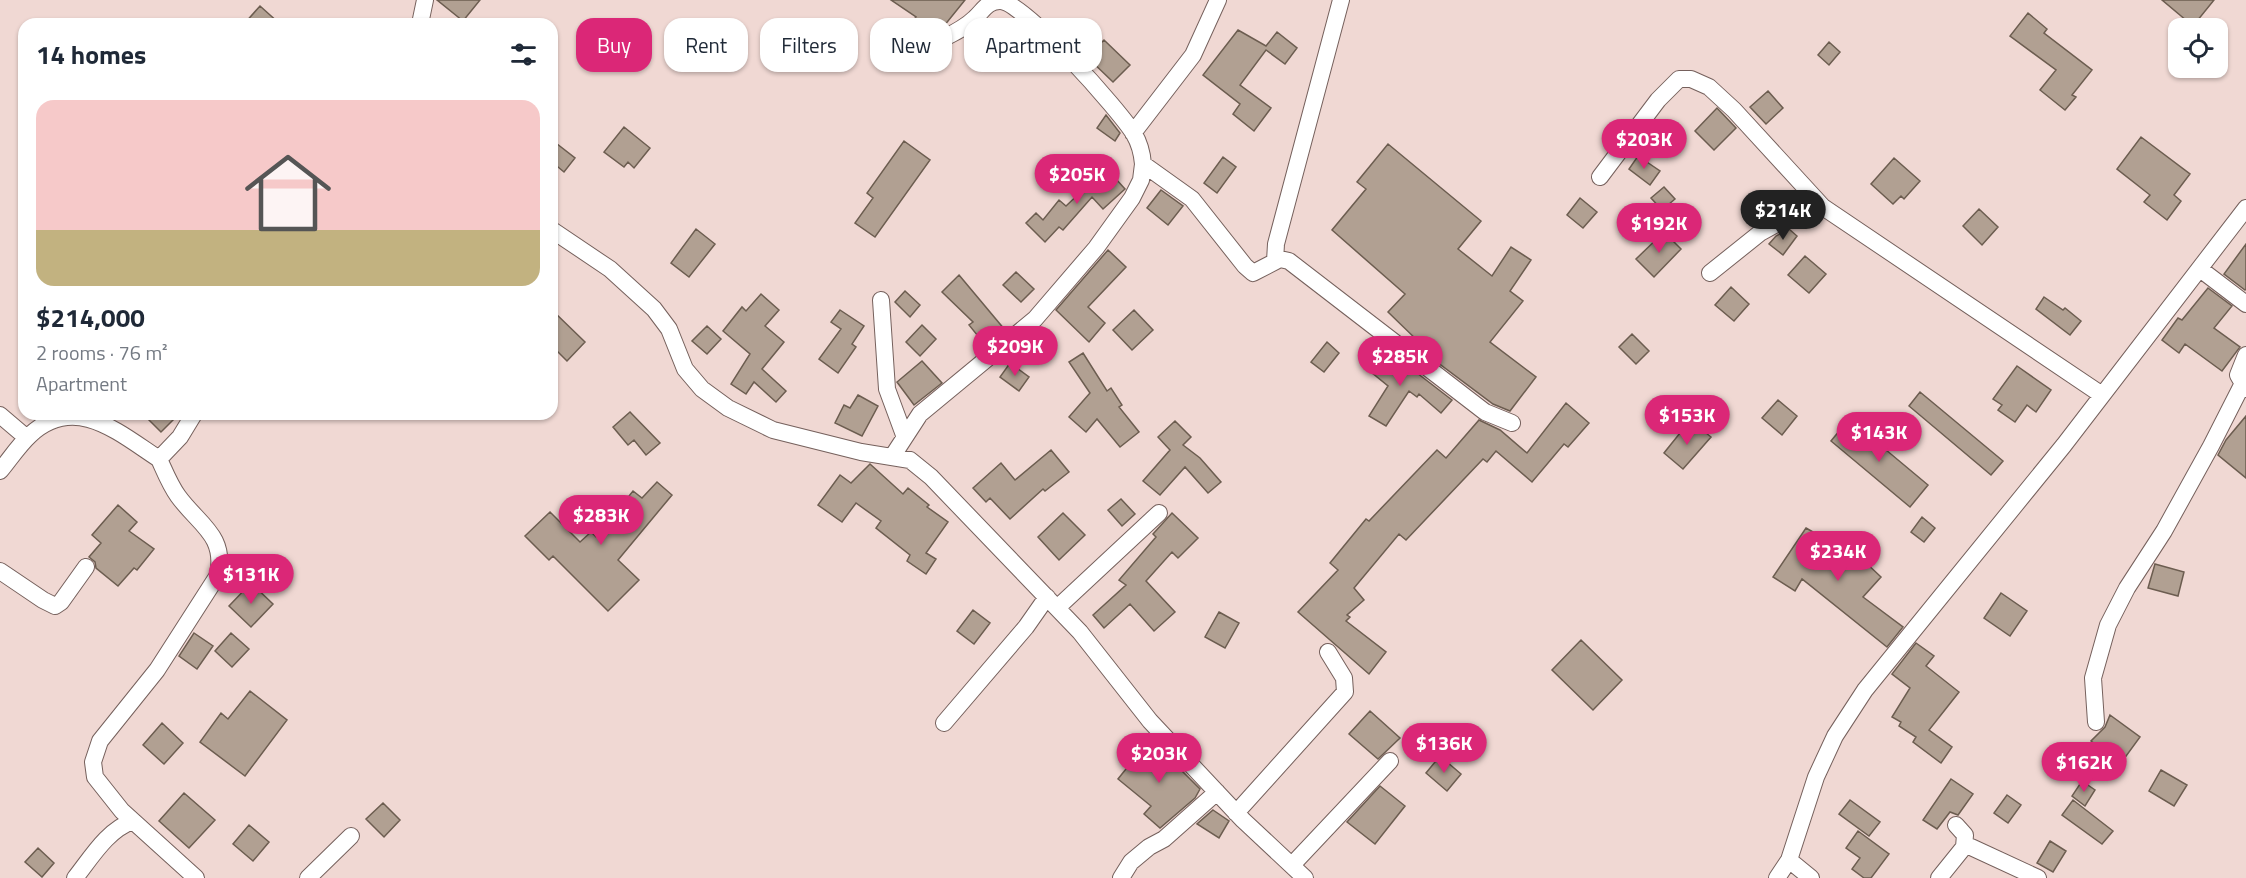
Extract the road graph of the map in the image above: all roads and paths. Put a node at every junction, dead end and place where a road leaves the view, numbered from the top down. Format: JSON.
{"nodes":[{"id":1,"x":425,"y":0,"type":"edge"},
{"id":2,"x":1218,"y":0,"type":"edge"},
{"id":3,"x":1341,"y":0,"type":"edge"},
{"id":4,"x":421,"y":18,"type":"edge"},
{"id":5,"x":952,"y":33,"type":"edge"},
{"id":6,"x":1133,"y":133,"type":"junction"},
{"id":7,"x":1143,"y":164,"type":"junction"},
{"id":8,"x":1600,"y":177,"type":"dead end"},
{"id":9,"x":1823,"y":207,"type":"junction"},
{"id":10,"x":2246,"y":208,"type":"edge"},
{"id":11,"x":558,"y":234,"type":"edge"},
{"id":12,"x":1275,"y":261,"type":"junction"},
{"id":13,"x":2200,"y":269,"type":"junction"},
{"id":14,"x":1710,"y":273,"type":"dead end"},
{"id":15,"x":881,"y":300,"type":"dead end"},
{"id":16,"x":2246,"y":304,"type":"edge"},
{"id":17,"x":2246,"y":355,"type":"edge"},
{"id":18,"x":2244,"y":387,"type":"edge"},
{"id":19,"x":2102,"y":395,"type":"junction"},
{"id":20,"x":0,"y":415,"type":"edge"},
{"id":21,"x":54,"y":420,"type":"edge"},
{"id":22,"x":94,"y":420,"type":"edge"},
{"id":23,"x":190,"y":420,"type":"edge"},
{"id":24,"x":1512,"y":423,"type":"dead end"},
{"id":25,"x":904,"y":435,"type":"junction"},
{"id":26,"x":27,"y":438,"type":"junction"},
{"id":27,"x":892,"y":457,"type":"junction"},
{"id":28,"x":159,"y":459,"type":"junction"},
{"id":29,"x":0,"y":471,"type":"edge"},
{"id":30,"x":1159,"y":513,"type":"dead end"},
{"id":31,"x":86,"y":567,"type":"dead end"},
{"id":32,"x":0,"y":571,"type":"edge"},
{"id":33,"x":1052,"y":603,"type":"junction"},
{"id":34,"x":1328,"y":652,"type":"dead end"},
{"id":35,"x":2096,"y":722,"type":"dead end"},
{"id":36,"x":944,"y":723,"type":"dead end"},
{"id":37,"x":1390,"y":762,"type":"dead end"},
{"id":38,"x":1217,"y":792,"type":"junction"},
{"id":39,"x":1236,"y":813,"type":"junction"},
{"id":40,"x":133,"y":820,"type":"junction"},
{"id":41,"x":1956,"y":825,"type":"dead end"},
{"id":42,"x":351,"y":836,"type":"dead end"},
{"id":43,"x":1964,"y":847,"type":"junction"},
{"id":44,"x":1789,"y":860,"type":"junction"},
{"id":45,"x":1292,"y":865,"type":"junction"},
{"id":46,"x":75,"y":878,"type":"edge"},
{"id":47,"x":196,"y":878,"type":"edge"},
{"id":48,"x":308,"y":878,"type":"edge"},
{"id":49,"x":1121,"y":878,"type":"edge"},
{"id":50,"x":1305,"y":878,"type":"edge"},
{"id":51,"x":1777,"y":878,"type":"edge"},
{"id":52,"x":1811,"y":878,"type":"edge"},
{"id":53,"x":1939,"y":878,"type":"edge"},
{"id":54,"x":2038,"y":878,"type":"edge"}],
"edges":[{"from":1,"to":4,"type":"street"},
{"from":2,"to":6,"type":"street"},
{"from":3,"to":12,"type":"street"},
{"from":5,"to":6,"type":"street"},
{"from":6,"to":7,"type":"street"},
{"from":7,"to":12,"type":"street"},
{"from":7,"to":25,"type":"street"},
{"from":8,"to":9,"type":"street"},
{"from":9,"to":14,"type":"street"},
{"from":9,"to":19,"type":"street"},
{"from":10,"to":13,"type":"street"},
{"from":11,"to":27,"type":"street"},
{"from":12,"to":24,"type":"street"},
{"from":13,"to":16,"type":"street"},
{"from":13,"to":19,"type":"street"},
{"from":15,"to":25,"type":"street"},
{"from":17,"to":18,"type":"street"},
{"from":18,"to":35,"type":"street"},
{"from":19,"to":44,"type":"street"},
{"from":20,"to":26,"type":"street"},
{"from":21,"to":26,"type":"street"},
{"from":22,"to":28,"type":"street"},
{"from":23,"to":28,"type":"street"},
{"from":25,"to":27,"type":"street"},
{"from":26,"to":29,"type":"street"},
{"from":27,"to":33,"type":"street"},
{"from":28,"to":40,"type":"street"},
{"from":30,"to":33,"type":"street"},
{"from":31,"to":32,"type":"street"},
{"from":33,"to":36,"type":"street"},
{"from":33,"to":38,"type":"street"},
{"from":34,"to":39,"type":"street"},
{"from":37,"to":45,"type":"street"},
{"from":38,"to":39,"type":"street"},
{"from":38,"to":49,"type":"street"},
{"from":39,"to":45,"type":"street"},
{"from":40,"to":46,"type":"street"},
{"from":40,"to":47,"type":"street"},
{"from":41,"to":43,"type":"street"},
{"from":42,"to":48,"type":"street"},
{"from":43,"to":53,"type":"street"},
{"from":43,"to":54,"type":"street"},
{"from":44,"to":51,"type":"street"},
{"from":44,"to":52,"type":"street"},
{"from":45,"to":50,"type":"street"}]}
